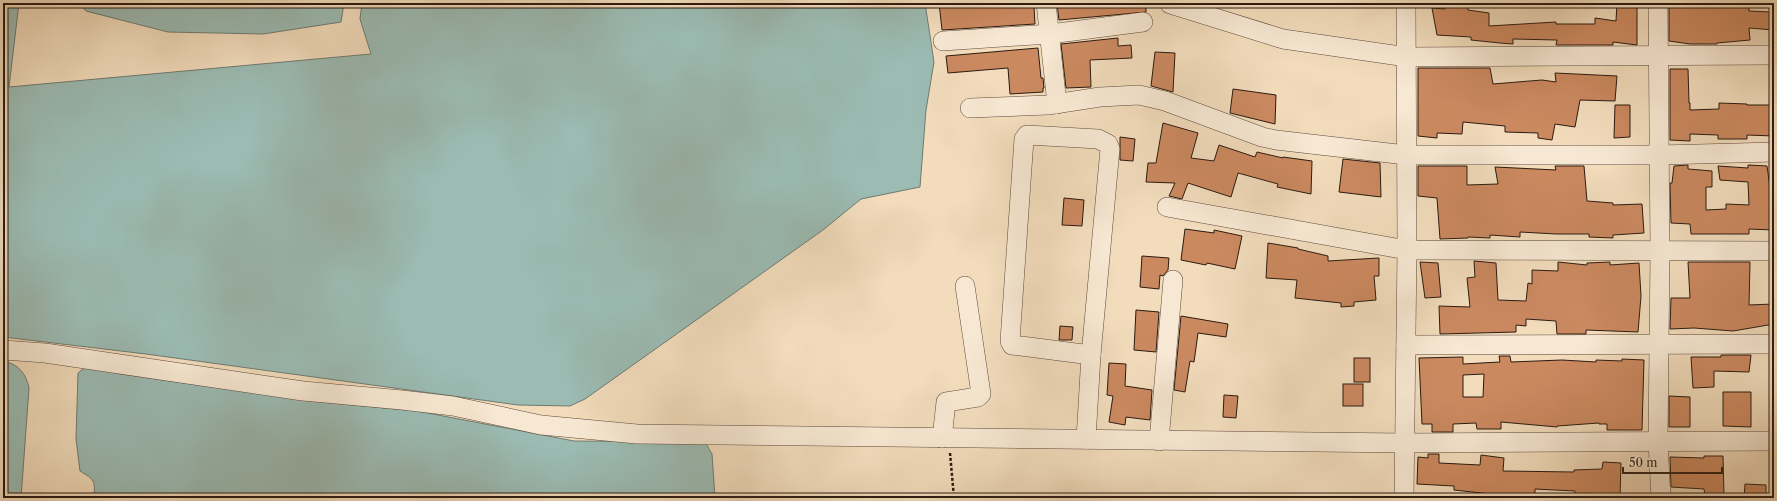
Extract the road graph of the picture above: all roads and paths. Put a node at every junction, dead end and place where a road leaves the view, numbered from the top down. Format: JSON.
{"nodes":[{"id":1,"x":1046,"y":3,"type":"edge"},
{"id":2,"x":1406,"y":3,"type":"edge"},
{"id":3,"x":1658,"y":3,"type":"edge"},
{"id":4,"x":1170,"y":4,"type":"dead end"},
{"id":5,"x":1143,"y":22,"type":"dead end"},
{"id":6,"x":1050,"y":34,"type":"junction"},
{"id":7,"x":943,"y":42,"type":"dead end"},
{"id":8,"x":1774,"y":56,"type":"edge"},
{"id":9,"x":1407,"y":57,"type":"junction"},
{"id":10,"x":1659,"y":57,"type":"junction"},
{"id":11,"x":1057,"y":104,"type":"junction"},
{"id":12,"x":970,"y":108,"type":"dead end"},
{"id":13,"x":1774,"y":152,"type":"edge"},
{"id":14,"x":1406,"y":155,"type":"junction"},
{"id":15,"x":1660,"y":155,"type":"junction"},
{"id":16,"x":1167,"y":207,"type":"dead end"},
{"id":17,"x":1407,"y":250,"type":"junction"},
{"id":18,"x":1660,"y":251,"type":"junction"},
{"id":19,"x":1774,"y":251,"type":"edge"},
{"id":20,"x":1172,"y":280,"type":"dead end"},
{"id":21,"x":965,"y":286,"type":"dead end"},
{"id":22,"x":1774,"y":344,"type":"edge"},
{"id":23,"x":1406,"y":345,"type":"junction"},
{"id":24,"x":1660,"y":345,"type":"junction"},
{"id":25,"x":3,"y":350,"type":"edge"},
{"id":26,"x":1091,"y":355,"type":"junction"},
{"id":27,"x":946,"y":438,"type":"junction"},
{"id":28,"x":1086,"y":439,"type":"junction"},
{"id":29,"x":1159,"y":441,"type":"junction"},
{"id":30,"x":1774,"y":441,"type":"edge"},
{"id":31,"x":1658,"y":442,"type":"junction"},
{"id":32,"x":1405,"y":443,"type":"junction"},
{"id":33,"x":954,"y":498,"type":"edge"},
{"id":34,"x":1404,"y":498,"type":"edge"},
{"id":35,"x":1660,"y":498,"type":"edge"}],
"edges":[{"from":1,"to":6,"type":"street"},
{"from":2,"to":9,"type":"street"},
{"from":3,"to":10,"type":"street"},
{"from":4,"to":9,"type":"street"},
{"from":5,"to":6,"type":"street"},
{"from":6,"to":7,"type":"street"},
{"from":6,"to":11,"type":"street"},
{"from":8,"to":10,"type":"street"},
{"from":9,"to":10,"type":"street"},
{"from":9,"to":14,"type":"street"},
{"from":10,"to":15,"type":"street"},
{"from":11,"to":12,"type":"street"},
{"from":11,"to":14,"type":"street"},
{"from":13,"to":15,"type":"street"},
{"from":14,"to":15,"type":"street"},
{"from":14,"to":17,"type":"street"},
{"from":15,"to":18,"type":"street"},
{"from":16,"to":17,"type":"street"},
{"from":17,"to":18,"type":"street"},
{"from":17,"to":23,"type":"street"},
{"from":18,"to":19,"type":"street"},
{"from":18,"to":24,"type":"street"},
{"from":20,"to":29,"type":"street"},
{"from":21,"to":27,"type":"street"},
{"from":22,"to":24,"type":"street"},
{"from":23,"to":24,"type":"street"},
{"from":23,"to":32,"type":"street"},
{"from":24,"to":31,"type":"street"},
{"from":25,"to":27,"type":"street"},
{"from":26,"to":26,"type":"street"},
{"from":26,"to":28,"type":"street"},
{"from":27,"to":28,"type":"street"},
{"from":27,"to":33,"type":"path"},
{"from":28,"to":29,"type":"street"},
{"from":29,"to":32,"type":"street"},
{"from":30,"to":31,"type":"street"},
{"from":31,"to":32,"type":"street"},
{"from":31,"to":35,"type":"street"},
{"from":32,"to":34,"type":"street"}]}
